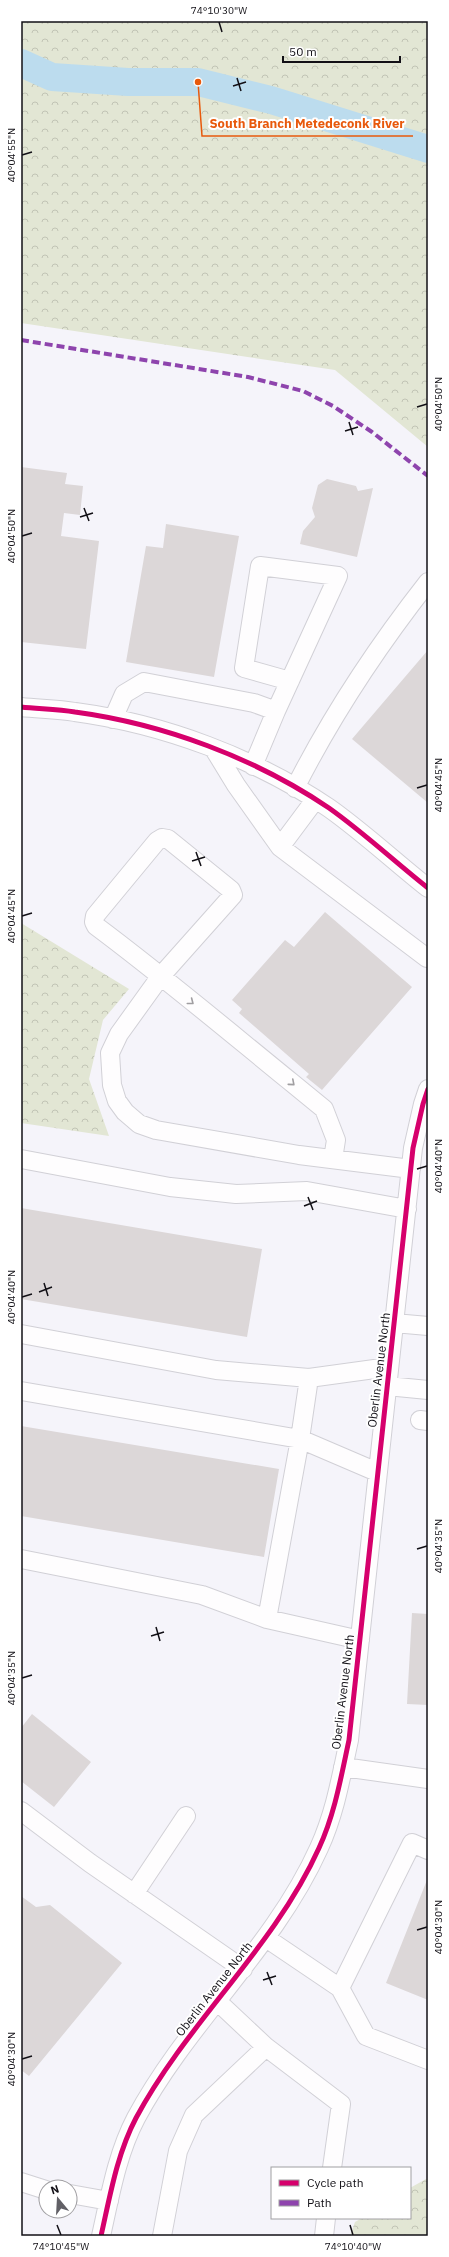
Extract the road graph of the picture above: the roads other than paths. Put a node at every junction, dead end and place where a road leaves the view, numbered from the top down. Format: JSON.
{"nodes":[{"id":1,"x":428,"y":582,"type":"edge"},
{"id":2,"x":290,"y":681,"type":"junction"},
{"id":3,"x":21,"y":707,"type":"edge"},
{"id":4,"x":276,"y":711,"type":"junction"},
{"id":5,"x":113,"y":719,"type":"junction"},
{"id":6,"x":214,"y":749,"type":"junction"},
{"id":7,"x":253,"y":766,"type":"junction"},
{"id":8,"x":295,"y":788,"type":"junction"},
{"id":9,"x":315,"y":800,"type":"junction"},
{"id":10,"x":280,"y":847,"type":"junction"},
{"id":11,"x":428,"y":888,"type":"edge"},
{"id":12,"x":427,"y":958,"type":"edge"},
{"id":13,"x":160,"y":978,"type":"junction"},
{"id":14,"x":428,"y":1089,"type":"edge"},
{"id":15,"x":21,"y":1159,"type":"edge"},
{"id":16,"x":333,"y":1160,"type":"junction"},
{"id":17,"x":411,"y":1169,"type":"junction"},
{"id":18,"x":407,"y":1209,"type":"junction"},
{"id":19,"x":394,"y":1322,"type":"junction"},
{"id":20,"x":428,"y":1326,"type":"edge"},
{"id":21,"x":21,"y":1334,"type":"edge"},
{"id":22,"x":389,"y":1367,"type":"junction"},
{"id":23,"x":309,"y":1378,"type":"junction"},
{"id":24,"x":387,"y":1386,"type":"junction"},
{"id":25,"x":428,"y":1390,"type":"edge"},
{"id":26,"x":21,"y":1391,"type":"edge"},
{"id":27,"x":300,"y":1439,"type":"junction"},
{"id":28,"x":377,"y":1472,"type":"junction"},
{"id":29,"x":21,"y":1559,"type":"edge"},
{"id":30,"x":266,"y":1619,"type":"junction"},
{"id":31,"x":360,"y":1640,"type":"junction"},
{"id":32,"x":343,"y":1767,"type":"junction"},
{"id":33,"x":428,"y":1779,"type":"edge"},
{"id":34,"x":21,"y":1811,"type":"edge"},
{"id":35,"x":186,"y":1816,"type":"dead end"},
{"id":36,"x":428,"y":1850,"type":"edge"},
{"id":37,"x":134,"y":1894,"type":"junction"},
{"id":38,"x":266,"y":1938,"type":"junction"},
{"id":39,"x":243,"y":1969,"type":"junction"},
{"id":40,"x":340,"y":1988,"type":"junction"},
{"id":41,"x":217,"y":2001,"type":"junction"},
{"id":42,"x":266,"y":2047,"type":"junction"},
{"id":43,"x":428,"y":2060,"type":"edge"},
{"id":44,"x":332,"y":2167,"type":"edge"},
{"id":45,"x":21,"y":2182,"type":"edge"},
{"id":46,"x":38,"y":2187,"type":"edge"},
{"id":47,"x":78,"y":2196,"type":"edge"},
{"id":48,"x":109,"y":2202,"type":"junction"},
{"id":49,"x":326,"y":2219,"type":"edge"},
{"id":50,"x":101,"y":2236,"type":"edge"},
{"id":51,"x":162,"y":2236,"type":"edge"},
{"id":52,"x":324,"y":2236,"type":"edge"}],
"edges":[{"from":1,"to":8,"type":"street"},
{"from":2,"to":2,"type":"street"},
{"from":2,"to":4,"type":"street"},
{"from":3,"to":5,"type":"street"},
{"from":4,"to":5,"type":"street"},
{"from":4,"to":7,"type":"street"},
{"from":5,"to":6,"type":"street"},
{"from":6,"to":7,"type":"street"},
{"from":6,"to":10,"type":"street"},
{"from":7,"to":8,"type":"street"},
{"from":8,"to":9,"type":"street"},
{"from":9,"to":10,"type":"street"},
{"from":9,"to":11,"type":"street"},
{"from":10,"to":12,"type":"street"},
{"from":13,"to":13,"type":"street"},
{"from":13,"to":16,"type":"street","one_way":true},
{"from":13,"to":16,"type":"street"},
{"from":14,"to":17,"type":"street","name":"Oberlin Avenue North"},
{"from":15,"to":18,"type":"street"},
{"from":16,"to":17,"type":"street"},
{"from":17,"to":18,"type":"street","name":"Oberlin Avenue North"},
{"from":18,"to":19,"type":"street","name":"Oberlin Avenue North"},
{"from":19,"to":20,"type":"street"},
{"from":19,"to":22,"type":"street","name":"Oberlin Avenue North"},
{"from":21,"to":23,"type":"street"},
{"from":22,"to":23,"type":"street"},
{"from":22,"to":24,"type":"street","name":"Oberlin Avenue North"},
{"from":23,"to":27,"type":"street"},
{"from":24,"to":25,"type":"street"},
{"from":24,"to":28,"type":"street","name":"Oberlin Avenue North"},
{"from":26,"to":27,"type":"street"},
{"from":27,"to":28,"type":"street"},
{"from":27,"to":30,"type":"street"},
{"from":28,"to":31,"type":"street","name":"Oberlin Avenue North"},
{"from":29,"to":30,"type":"street"},
{"from":30,"to":31,"type":"street"},
{"from":31,"to":32,"type":"street","name":"Oberlin Avenue North"},
{"from":32,"to":33,"type":"street"},
{"from":32,"to":38,"type":"street","name":"Oberlin Avenue North"},
{"from":34,"to":37,"type":"street"},
{"from":35,"to":37,"type":"street"},
{"from":36,"to":40,"type":"street"},
{"from":37,"to":39,"type":"street"},
{"from":38,"to":39,"type":"street","name":"Oberlin Avenue North"},
{"from":38,"to":40,"type":"street"},
{"from":39,"to":41,"type":"street","name":"Oberlin Avenue North"},
{"from":40,"to":43,"type":"street"},
{"from":41,"to":42,"type":"street"},
{"from":41,"to":48,"type":"street","name":"Oberlin Avenue North"},
{"from":42,"to":44,"type":"street"},
{"from":42,"to":51,"type":"street"},
{"from":45,"to":46,"type":"street"},
{"from":47,"to":48,"type":"street"},
{"from":48,"to":50,"type":"street","name":"Oberlin Avenue North"},
{"from":49,"to":52,"type":"street"}]}
